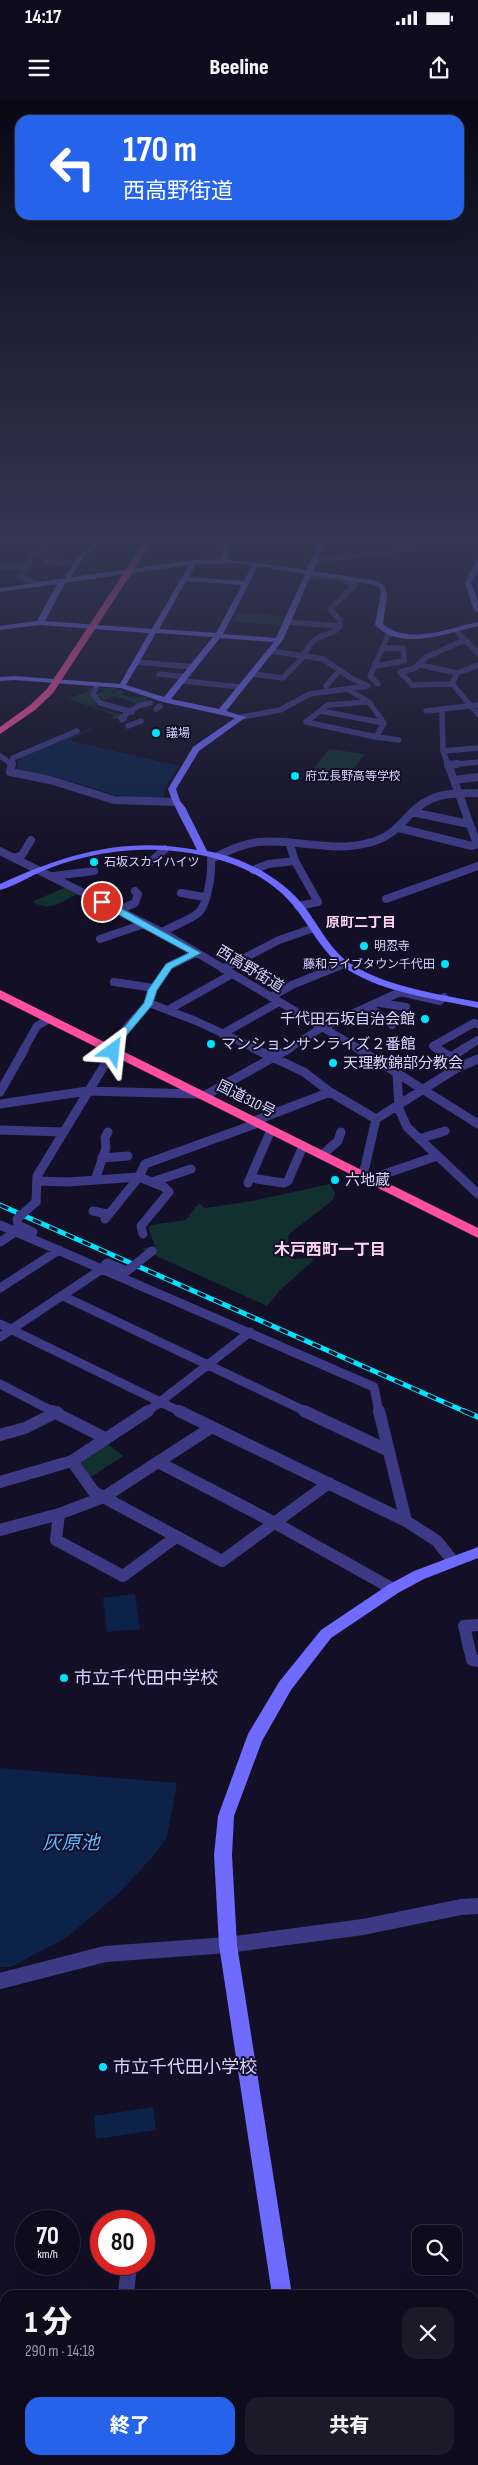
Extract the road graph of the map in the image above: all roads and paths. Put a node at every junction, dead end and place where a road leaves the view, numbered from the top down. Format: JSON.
{"nodes":[{"id":1,"x":71,"y":652,"type":"edge"},
{"id":2,"x":142,"y":652,"type":"edge"},
{"id":3,"x":205,"y":652,"type":"edge"},
{"id":4,"x":269,"y":652,"type":"edge"},
{"id":5,"x":282,"y":652,"type":"edge"},
{"id":6,"x":306,"y":652,"type":"edge"},
{"id":7,"x":380,"y":652,"type":"edge"},
{"id":8,"x":404,"y":652,"type":"edge"},
{"id":9,"x":437,"y":652,"type":"edge"},
{"id":10,"x":304,"y":655,"type":"junction"},
{"id":11,"x":136,"y":662,"type":"junction"},
{"id":12,"x":420,"y":665,"type":"junction"},
{"id":13,"x":478,"y":665,"type":"edge"},
{"id":14,"x":375,"y":666,"type":"junction"},
{"id":15,"x":194,"y":667,"type":"junction"},
{"id":16,"x":340,"y":670,"type":"junction"},
{"id":17,"x":457,"y":673,"type":"junction"},
{"id":18,"x":159,"y":674,"type":"dead end"},
{"id":19,"x":252,"y":674,"type":"junction"},
{"id":20,"x":220,"y":676,"type":"dead end"},
{"id":21,"x":185,"y":678,"type":"junction"},
{"id":22,"x":0,"y":679,"type":"edge"},
{"id":23,"x":52,"y":681,"type":"junction"},
{"id":24,"x":328,"y":682,"type":"dead end"},
{"id":25,"x":213,"y":684,"type":"junction"},
{"id":26,"x":378,"y":684,"type":"dead end"},
{"id":27,"x":452,"y":684,"type":"junction"},
{"id":28,"x":122,"y":686,"type":"junction"},
{"id":29,"x":96,"y":687,"type":"dead end"},
{"id":30,"x":241,"y":687,"type":"junction"},
{"id":31,"x":349,"y":690,"type":"junction"},
{"id":32,"x":152,"y":700,"type":"junction"},
{"id":33,"x":431,"y":700,"type":"dead end"},
{"id":34,"x":369,"y":702,"type":"junction"},
{"id":35,"x":164,"y":704,"type":"junction"},
{"id":36,"x":474,"y":706,"type":"edge"},
{"id":37,"x":29,"y":707,"type":"junction"},
{"id":38,"x":440,"y":710,"type":"junction"},
{"id":39,"x":426,"y":711,"type":"dead end"},
{"id":40,"x":131,"y":712,"type":"junction"},
{"id":41,"x":221,"y":712,"type":"junction"},
{"id":42,"x":321,"y":712,"type":"junction"},
{"id":43,"x":478,"y":714,"type":"edge"},
{"id":44,"x":245,"y":718,"type":"junction"},
{"id":45,"x":0,"y":720,"type":"edge"},
{"id":46,"x":141,"y":721,"type":"dead end"},
{"id":47,"x":384,"y":723,"type":"junction"},
{"id":48,"x":0,"y":725,"type":"edge"},
{"id":49,"x":0,"y":731,"type":"edge"},
{"id":50,"x":77,"y":731,"type":"dead end"},
{"id":51,"x":376,"y":736,"type":"junction"},
{"id":52,"x":0,"y":738,"type":"edge"},
{"id":53,"x":399,"y":740,"type":"dead end"},
{"id":54,"x":478,"y":748,"type":"edge"},
{"id":55,"x":443,"y":751,"type":"junction"},
{"id":56,"x":0,"y":756,"type":"edge"},
{"id":57,"x":478,"y":762,"type":"edge"},
{"id":58,"x":10,"y":763,"type":"junction"},
{"id":59,"x":448,"y":765,"type":"junction"},
{"id":60,"x":478,"y":777,"type":"edge"},
{"id":61,"x":454,"y":780,"type":"junction"},
{"id":62,"x":478,"y":793,"type":"edge"},
{"id":63,"x":458,"y":795,"type":"junction"},
{"id":64,"x":176,"y":802,"type":"junction"},
{"id":65,"x":412,"y":812,"type":"junction"},
{"id":66,"x":469,"y":824,"type":"junction"},
{"id":67,"x":399,"y":828,"type":"junction"},
{"id":68,"x":31,"y":840,"type":"dead end"},
{"id":69,"x":290,"y":845,"type":"junction"},
{"id":70,"x":477,"y":845,"type":"edge"},
{"id":71,"x":165,"y":849,"type":"junction"},
{"id":72,"x":0,"y":851,"type":"edge"},
{"id":73,"x":204,"y":854,"type":"junction"},
{"id":74,"x":216,"y":856,"type":"junction"},
{"id":75,"x":14,"y":858,"type":"junction"},
{"id":76,"x":295,"y":861,"type":"junction"},
{"id":77,"x":148,"y":864,"type":"dead end"},
{"id":78,"x":478,"y":866,"type":"edge"},
{"id":79,"x":38,"y":870,"type":"junction"},
{"id":80,"x":253,"y":870,"type":"junction"},
{"id":81,"x":94,"y":871,"type":"dead end"},
{"id":82,"x":52,"y":877,"type":"junction"},
{"id":83,"x":0,"y":887,"type":"edge"},
{"id":84,"x":135,"y":891,"type":"dead end"},
{"id":85,"x":180,"y":893,"type":"dead end"},
{"id":86,"x":204,"y":897,"type":"junction"},
{"id":87,"x":386,"y":899,"type":"dead end"},
{"id":88,"x":298,"y":906,"type":"junction"},
{"id":89,"x":119,"y":910,"type":"junction"},
{"id":90,"x":144,"y":924,"type":"junction"},
{"id":91,"x":314,"y":928,"type":"junction"},
{"id":92,"x":162,"y":932,"type":"junction"},
{"id":93,"x":100,"y":940,"type":"dead end"},
{"id":94,"x":196,"y":953,"type":"junction"},
{"id":95,"x":344,"y":964,"type":"junction"},
{"id":96,"x":223,"y":969,"type":"junction"},
{"id":97,"x":232,"y":974,"type":"junction"},
{"id":98,"x":114,"y":982,"type":"dead end"},
{"id":99,"x":154,"y":988,"type":"junction"},
{"id":100,"x":0,"y":994,"type":"edge"},
{"id":101,"x":271,"y":997,"type":"junction"},
{"id":102,"x":444,"y":997,"type":"junction"},
{"id":103,"x":279,"y":1002,"type":"junction"},
{"id":104,"x":149,"y":1003,"type":"junction"},
{"id":105,"x":380,"y":1003,"type":"junction"},
{"id":106,"x":478,"y":1005,"type":"edge"},
{"id":107,"x":370,"y":1007,"type":"junction"},
{"id":108,"x":406,"y":1007,"type":"dead end"},
{"id":109,"x":168,"y":1010,"type":"junction"},
{"id":110,"x":49,"y":1019,"type":"junction"},
{"id":111,"x":478,"y":1024,"type":"edge"},
{"id":112,"x":392,"y":1025,"type":"dead end"},
{"id":113,"x":321,"y":1028,"type":"junction"},
{"id":114,"x":222,"y":1034,"type":"junction"},
{"id":115,"x":478,"y":1040,"type":"edge"},
{"id":116,"x":113,"y":1050,"type":"junction"},
{"id":117,"x":451,"y":1057,"type":"junction"},
{"id":118,"x":274,"y":1058,"type":"junction"},
{"id":119,"x":478,"y":1059,"type":"edge"},
{"id":120,"x":463,"y":1065,"type":"junction"},
{"id":121,"x":397,"y":1072,"type":"junction"},
{"id":122,"x":423,"y":1089,"type":"junction"},
{"id":123,"x":87,"y":1091,"type":"junction"},
{"id":124,"x":0,"y":1092,"type":"edge"},
{"id":125,"x":330,"y":1092,"type":"junction"},
{"id":126,"x":202,"y":1095,"type":"junction"},
{"id":127,"x":398,"y":1102,"type":"junction"},
{"id":128,"x":0,"y":1104,"type":"edge"},
{"id":129,"x":376,"y":1119,"type":"junction"},
{"id":130,"x":256,"y":1122,"type":"junction"},
{"id":131,"x":478,"y":1124,"type":"edge"},
{"id":132,"x":0,"y":1130,"type":"edge"},
{"id":133,"x":271,"y":1130,"type":"junction"},
{"id":134,"x":445,"y":1131,"type":"dead end"},
{"id":135,"x":63,"y":1132,"type":"junction"},
{"id":136,"x":108,"y":1132,"type":"dead end"},
{"id":137,"x":341,"y":1132,"type":"dead end"},
{"id":138,"x":419,"y":1139,"type":"junction"},
{"id":139,"x":303,"y":1146,"type":"junction"},
{"id":140,"x":322,"y":1155,"type":"junction"},
{"id":141,"x":128,"y":1156,"type":"dead end"},
{"id":142,"x":437,"y":1156,"type":"junction"},
{"id":143,"x":102,"y":1158,"type":"junction"},
{"id":144,"x":191,"y":1169,"type":"dead end"},
{"id":145,"x":139,"y":1177,"type":"junction"},
{"id":146,"x":366,"y":1177,"type":"junction"},
{"id":147,"x":95,"y":1180,"type":"junction"},
{"id":148,"x":37,"y":1181,"type":"junction"},
{"id":149,"x":152,"y":1182,"type":"junction"},
{"id":150,"x":478,"y":1194,"type":"edge"},
{"id":151,"x":93,"y":1211,"type":"dead end"},
{"id":152,"x":0,"y":1225,"type":"edge"},
{"id":153,"x":23,"y":1234,"type":"junction"},
{"id":154,"x":143,"y":1234,"type":"dead end"},
{"id":155,"x":478,"y":1234,"type":"edge"},
{"id":156,"x":0,"y":1242,"type":"edge"},
{"id":157,"x":59,"y":1250,"type":"junction"},
{"id":158,"x":152,"y":1251,"type":"dead end"},
{"id":159,"x":102,"y":1269,"type":"junction"},
{"id":160,"x":0,"y":1288,"type":"edge"},
{"id":161,"x":63,"y":1296,"type":"junction"},
{"id":162,"x":0,"y":1324,"type":"edge"},
{"id":163,"x":12,"y":1330,"type":"junction"},
{"id":164,"x":250,"y":1332,"type":"junction"},
{"id":165,"x":0,"y":1337,"type":"edge"},
{"id":166,"x":207,"y":1366,"type":"junction"},
{"id":167,"x":3,"y":1388,"type":"edge"},
{"id":168,"x":160,"y":1403,"type":"junction"},
{"id":169,"x":56,"y":1412,"type":"junction"},
{"id":170,"x":212,"y":1427,"type":"junction"},
{"id":171,"x":0,"y":1435,"type":"edge"},
{"id":172,"x":106,"y":1438,"type":"junction"},
{"id":173,"x":388,"y":1450,"type":"junction"},
{"id":174,"x":72,"y":1461,"type":"junction"},
{"id":175,"x":158,"y":1462,"type":"junction"},
{"id":176,"x":0,"y":1482,"type":"edge"},
{"id":177,"x":329,"y":1483,"type":"junction"},
{"id":178,"x":104,"y":1497,"type":"junction"},
{"id":179,"x":59,"y":1514,"type":"junction"},
{"id":180,"x":406,"y":1521,"type":"junction"},
{"id":181,"x":276,"y":1523,"type":"junction"},
{"id":182,"x":0,"y":1530,"type":"edge"},
{"id":183,"x":176,"y":1537,"type":"junction"},
{"id":184,"x":478,"y":1552,"type":"edge"},
{"id":185,"x":452,"y":1560,"type":"junction"},
{"id":186,"x":393,"y":1589,"type":"junction"},
{"id":187,"x":478,"y":1625,"type":"edge"},
{"id":188,"x":478,"y":1660,"type":"edge"},
{"id":189,"x":478,"y":1906,"type":"edge"},
{"id":190,"x":228,"y":1945,"type":"junction"},
{"id":191,"x":0,"y":1982,"type":"edge"},
{"id":192,"x":128,"y":2275,"type":"edge"},
{"id":193,"x":126,"y":2290,"type":"edge"},
{"id":194,"x":281,"y":2290,"type":"edge"}],
"edges":[{"from":1,"to":23,"type":"highway"},
{"from":2,"to":11,"type":"street"},
{"from":3,"to":15,"type":"street"},
{"from":4,"to":19,"type":"street"},
{"from":5,"to":10,"type":"street"},
{"from":6,"to":10,"type":"street"},
{"from":7,"to":14,"type":"street"},
{"from":8,"to":14,"type":"street"},
{"from":9,"to":12,"type":"street"},
{"from":10,"to":16,"type":"street"},
{"from":10,"to":19,"type":"street"},
{"from":11,"to":15,"type":"street"},
{"from":11,"to":28,"type":"street"},
{"from":12,"to":17,"type":"street"},
{"from":12,"to":27,"type":"street"},
{"from":13,"to":17,"type":"street"},
{"from":14,"to":26,"type":"street"},
{"from":15,"to":21,"type":"street"},
{"from":16,"to":24,"type":"street"},
{"from":16,"to":31,"type":"street"},
{"from":17,"to":27,"type":"street"},
{"from":18,"to":21,"type":"street"},
{"from":19,"to":30,"type":"street"},
{"from":20,"to":25,"type":"street"},
{"from":21,"to":25,"type":"street"},
{"from":21,"to":35,"type":"street"},
{"from":22,"to":23,"type":"street"},
{"from":23,"to":28,"type":"street"},
{"from":23,"to":37,"type":"highway"},
{"from":25,"to":30,"type":"street"},
{"from":27,"to":36,"type":"street"},
{"from":28,"to":32,"type":"street"},
{"from":29,"to":40,"type":"street"},
{"from":30,"to":41,"type":"street"},
{"from":31,"to":34,"type":"street"},
{"from":31,"to":44,"type":"street"},
{"from":32,"to":35,"type":"street"},
{"from":32,"to":40,"type":"street"},
{"from":33,"to":38,"type":"street"},
{"from":34,"to":42,"type":"street"},
{"from":34,"to":47,"type":"street"},
{"from":35,"to":41,"type":"street"},
{"from":36,"to":38,"type":"street"},
{"from":36,"to":43,"type":"street"},
{"from":37,"to":45,"type":"highway"},
{"from":37,"to":48,"type":"highway"},
{"from":37,"to":49,"type":"highway"},
{"from":37,"to":52,"type":"highway"},
{"from":38,"to":39,"type":"street"},
{"from":38,"to":55,"type":"street"},
{"from":40,"to":46,"type":"street"},
{"from":41,"to":44,"type":"street"},
{"from":42,"to":47,"type":"street"},
{"from":42,"to":51,"type":"street"},
{"from":44,"to":64,"type":"street"},
{"from":47,"to":51,"type":"street"},
{"from":50,"to":58,"type":"street"},
{"from":51,"to":53,"type":"street"},
{"from":54,"to":55,"type":"street"},
{"from":55,"to":59,"type":"street"},
{"from":56,"to":58,"type":"street"},
{"from":57,"to":59,"type":"street"},
{"from":58,"to":64,"type":"street"},
{"from":59,"to":61,"type":"street"},
{"from":60,"to":61,"type":"street"},
{"from":61,"to":63,"type":"street"},
{"from":62,"to":63,"type":"street"},
{"from":63,"to":65,"type":"street"},
{"from":63,"to":66,"type":"street"},
{"from":64,"to":73,"type":"street"},
{"from":65,"to":66,"type":"street"},
{"from":65,"to":67,"type":"street"},
{"from":66,"to":70,"type":"street"},
{"from":67,"to":69,"type":"street"},
{"from":67,"to":70,"type":"street"},
{"from":68,"to":75,"type":"street"},
{"from":69,"to":74,"type":"street"},
{"from":69,"to":76,"type":"street"},
{"from":71,"to":73,"type":"street"},
{"from":71,"to":77,"type":"street"},
{"from":71,"to":79,"type":"street"},
{"from":72,"to":75,"type":"street","name":"西高野街道"},
{"from":73,"to":74,"type":"street"},
{"from":74,"to":80,"type":"street"},
{"from":74,"to":86,"type":"street"},
{"from":75,"to":79,"type":"street","name":"西高野街道"},
{"from":76,"to":80,"type":"street"},
{"from":76,"to":88,"type":"street"},
{"from":78,"to":87,"type":"street"},
{"from":79,"to":82,"type":"street","name":"西高野街道"},
{"from":79,"to":83,"type":"street"},
{"from":80,"to":88,"type":"street"},
{"from":81,"to":82,"type":"street"},
{"from":82,"to":89,"type":"street","name":"西高野街道"},
{"from":84,"to":89,"type":"street"},
{"from":85,"to":86,"type":"street"},
{"from":86,"to":92,"type":"street"},
{"from":88,"to":91,"type":"street"},
{"from":89,"to":90,"type":"street","name":"西高野街道"},
{"from":90,"to":92,"type":"street","name":"西高野街道"},
{"from":90,"to":93,"type":"street"},
{"from":91,"to":95,"type":"street"},
{"from":91,"to":96,"type":"street"},
{"from":92,"to":94,"type":"street","name":"西高野街道"},
{"from":94,"to":96,"type":"street","name":"西高野街道"},
{"from":94,"to":99,"type":"street"},
{"from":95,"to":101,"type":"street"},
{"from":95,"to":102,"type":"street"},
{"from":96,"to":97,"type":"street","name":"西高野街道"},
{"from":97,"to":101,"type":"street","name":"西高野街道"},
{"from":97,"to":109,"type":"street"},
{"from":98,"to":99,"type":"street"},
{"from":99,"to":104,"type":"street"},
{"from":100,"to":110,"type":"highway","name":"国道310号"},
{"from":101,"to":103,"type":"street","name":"西高野街道"},
{"from":102,"to":105,"type":"street"},
{"from":102,"to":106,"type":"street"},
{"from":103,"to":113,"type":"street","name":"西高野街道"},
{"from":103,"to":114,"type":"street"},
{"from":104,"to":109,"type":"street"},
{"from":104,"to":116,"type":"street"},
{"from":105,"to":107,"type":"street"},
{"from":105,"to":108,"type":"street"},
{"from":107,"to":112,"type":"street"},
{"from":107,"to":113,"type":"street"},
{"from":109,"to":114,"type":"street"},
{"from":110,"to":116,"type":"highway","name":"国道310号"},
{"from":110,"to":124,"type":"street"},
{"from":111,"to":117,"type":"street"},
{"from":113,"to":118,"type":"street"},
{"from":113,"to":121,"type":"street","name":"西高野街道"},
{"from":114,"to":118,"type":"street"},
{"from":115,"to":117,"type":"street"},
{"from":116,"to":123,"type":"street"},
{"from":116,"to":126,"type":"highway","name":"国道310号"},
{"from":117,"to":120,"type":"street"},
{"from":118,"to":125,"type":"street"},
{"from":118,"to":126,"type":"street"},
{"from":119,"to":120,"type":"street"},
{"from":120,"to":122,"type":"street"},
{"from":121,"to":122,"type":"street","name":"西高野街道"},
{"from":121,"to":127,"type":"street"},
{"from":122,"to":127,"type":"street"},
{"from":122,"to":131,"type":"street","name":"西高野街道"},
{"from":123,"to":126,"type":"street"},
{"from":123,"to":128,"type":"street"},
{"from":123,"to":135,"type":"street"},
{"from":125,"to":129,"type":"street"},
{"from":125,"to":130,"type":"street"},
{"from":126,"to":130,"type":"highway","name":"国道310号"},
{"from":127,"to":129,"type":"street"},
{"from":127,"to":138,"type":"street"},
{"from":129,"to":146,"type":"street"},
{"from":130,"to":133,"type":"highway","name":"国道310号"},
{"from":130,"to":145,"type":"street"},
{"from":132,"to":135,"type":"street"},
{"from":133,"to":139,"type":"highway","name":"国道310号"},
{"from":133,"to":139,"type":"street"},
{"from":134,"to":138,"type":"street"},
{"from":135,"to":148,"type":"street"},
{"from":136,"to":143,"type":"street"},
{"from":137,"to":140,"type":"street"},
{"from":138,"to":142,"type":"street"},
{"from":139,"to":140,"type":"highway","name":"国道310号"},
{"from":140,"to":146,"type":"highway","name":"国道310号"},
{"from":141,"to":143,"type":"street"},
{"from":142,"to":146,"type":"street"},
{"from":142,"to":150,"type":"street"},
{"from":143,"to":147,"type":"street"},
{"from":144,"to":149,"type":"street"},
{"from":145,"to":147,"type":"street"},
{"from":145,"to":149,"type":"street"},
{"from":145,"to":151,"type":"street"},
{"from":146,"to":155,"type":"highway","name":"国道310号"},
{"from":147,"to":148,"type":"street"},
{"from":148,"to":153,"type":"street","bridge":true},
{"from":149,"to":154,"type":"street"},
{"from":152,"to":153,"type":"street"},
{"from":153,"to":156,"type":"street"},
{"from":153,"to":157,"type":"street"},
{"from":157,"to":159,"type":"street"},
{"from":157,"to":160,"type":"street"},
{"from":158,"to":159,"type":"street","bridge":true},
{"from":159,"to":161,"type":"street"},
{"from":159,"to":164,"type":"street"},
{"from":161,"to":163,"type":"street"},
{"from":161,"to":166,"type":"street"},
{"from":162,"to":163,"type":"street"},
{"from":163,"to":165,"type":"street"},
{"from":163,"to":168,"type":"street"},
{"from":164,"to":166,"type":"street"},
{"from":164,"to":173,"type":"street"},
{"from":166,"to":168,"type":"street"},
{"from":166,"to":173,"type":"street"},
{"from":167,"to":169,"type":"street"},
{"from":168,"to":170,"type":"street"},
{"from":168,"to":172,"type":"street"},
{"from":169,"to":171,"type":"street"},
{"from":169,"to":172,"type":"street"},
{"from":170,"to":175,"type":"street"},
{"from":170,"to":177,"type":"street"},
{"from":172,"to":174,"type":"street"},
{"from":173,"to":180,"type":"street"},
{"from":174,"to":176,"type":"street"},
{"from":174,"to":178,"type":"street"},
{"from":175,"to":178,"type":"street"},
{"from":175,"to":181,"type":"street"},
{"from":177,"to":180,"type":"street"},
{"from":177,"to":181,"type":"street"},
{"from":178,"to":179,"type":"street"},
{"from":178,"to":183,"type":"street"},
{"from":179,"to":182,"type":"street"},
{"from":179,"to":183,"type":"street"},
{"from":180,"to":185,"type":"street"},
{"from":181,"to":183,"type":"street"},
{"from":181,"to":186,"type":"street"},
{"from":184,"to":185,"type":"street"},
{"from":185,"to":186,"type":"street"},
{"from":186,"to":190,"type":"street"},
{"from":187,"to":188,"type":"street"},
{"from":189,"to":190,"type":"street"},
{"from":190,"to":191,"type":"street"},
{"from":190,"to":194,"type":"street"},
{"from":192,"to":193,"type":"street"}]}
